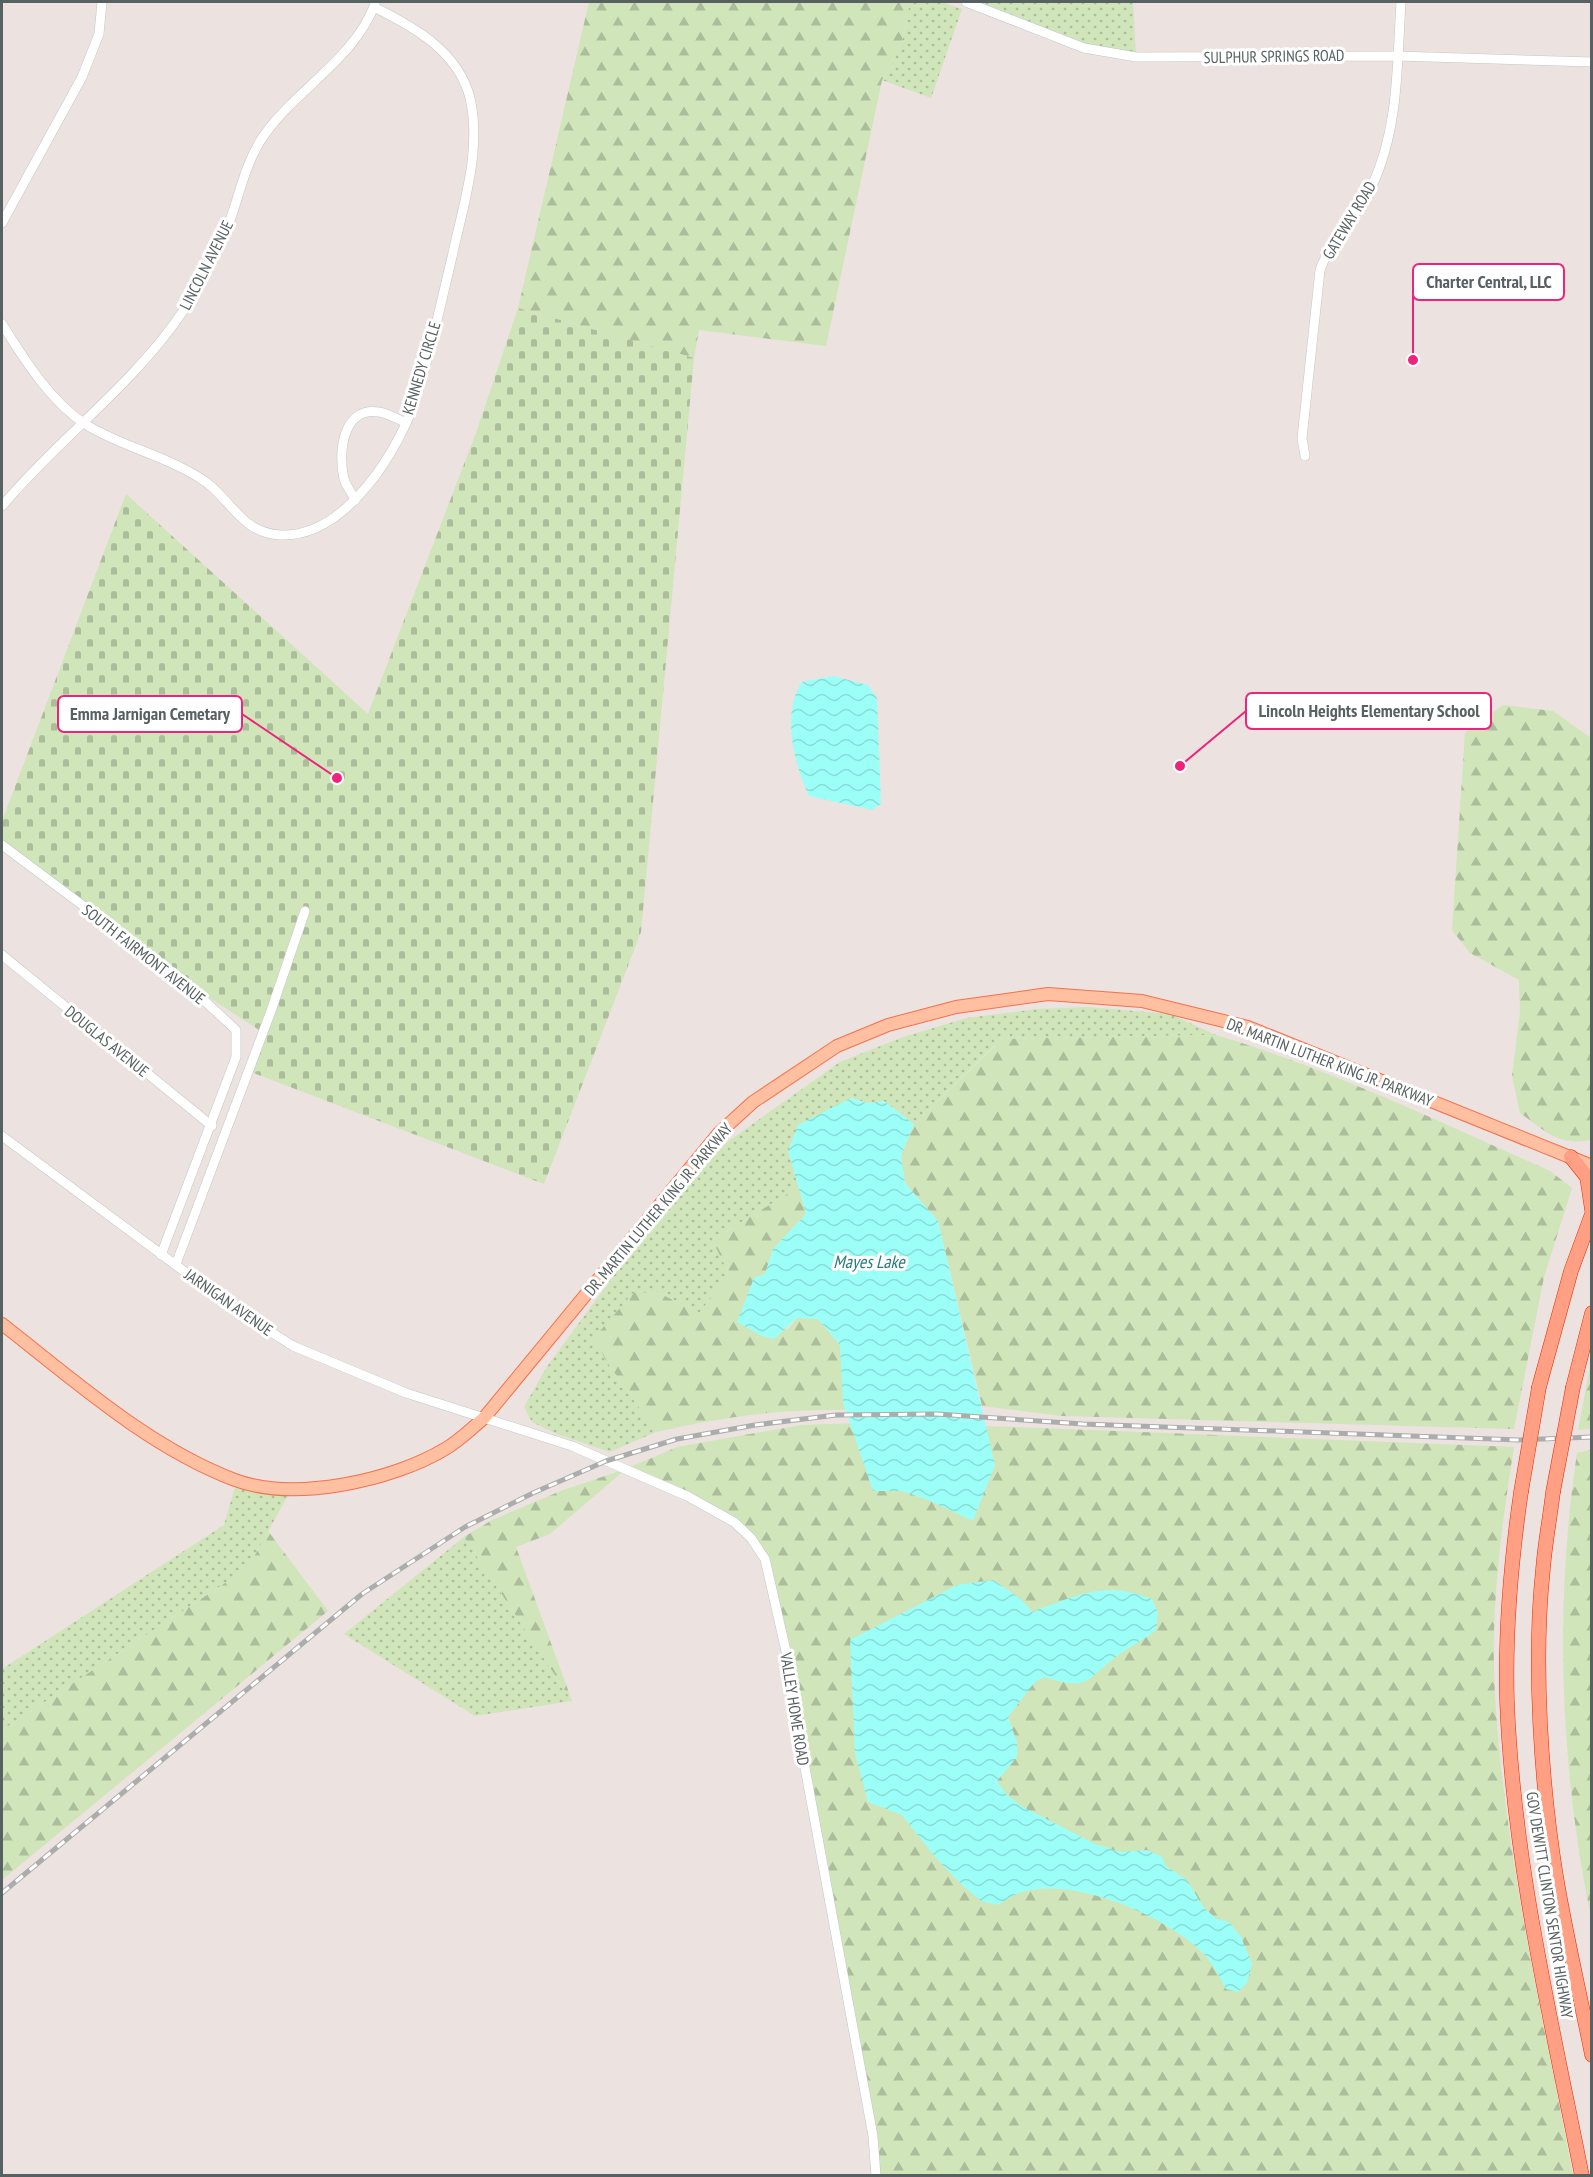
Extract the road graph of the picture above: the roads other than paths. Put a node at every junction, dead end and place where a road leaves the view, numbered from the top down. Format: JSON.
{"nodes":[{"id":1,"x":102,"y":2,"type":"edge"},
{"id":2,"x":966,"y":2,"type":"edge"},
{"id":3,"x":1401,"y":2,"type":"edge"},
{"id":4,"x":375,"y":4,"type":"edge"},
{"id":5,"x":1397,"y":56,"type":"junction"},
{"id":6,"x":1592,"y":62,"type":"edge"},
{"id":7,"x":2,"y":223,"type":"edge"},
{"id":8,"x":2,"y":324,"type":"edge"},
{"id":9,"x":405,"y":422,"type":"junction"},
{"id":10,"x":85,"y":423,"type":"junction"},
{"id":11,"x":1305,"y":456,"type":"dead end"},
{"id":12,"x":356,"y":500,"type":"junction"},
{"id":13,"x":2,"y":506,"type":"edge"},
{"id":14,"x":2,"y":846,"type":"edge"},
{"id":15,"x":305,"y":911,"type":"dead end"},
{"id":16,"x":2,"y":955,"type":"edge"},
{"id":17,"x":212,"y":1126,"type":"junction"},
{"id":18,"x":2,"y":1136,"type":"edge"},
{"id":19,"x":1571,"y":1157,"type":"junction"},
{"id":20,"x":1592,"y":1166,"type":"edge"},
{"id":21,"x":1592,"y":1212,"type":"edge"},
{"id":22,"x":161,"y":1255,"type":"junction"},
{"id":23,"x":176,"y":1264,"type":"junction"},
{"id":24,"x":1592,"y":1313,"type":"edge"},
{"id":25,"x":2,"y":1324,"type":"edge"},
{"id":26,"x":484,"y":1418,"type":"junction"},
{"id":27,"x":1592,"y":2055,"type":"edge"},
{"id":28,"x":876,"y":2175,"type":"edge"},
{"id":29,"x":1582,"y":2175,"type":"edge"}],
"edges":[{"from":1,"to":7,"type":"street"},
{"from":2,"to":5,"type":"street","name":"SULPHUR SPRINGS ROAD"},
{"from":3,"to":5,"type":"street","name":"GATEWAY ROAD"},
{"from":4,"to":9,"type":"street","name":"KENNEDY CIRCLE"},
{"from":4,"to":10,"type":"street","name":"LINCOLN AVENUE"},
{"from":5,"to":6,"type":"street","name":"SULPHUR SPRINGS ROAD"},
{"from":5,"to":11,"type":"street","name":"GATEWAY ROAD"},
{"from":8,"to":10,"type":"street","name":"KENNEDY CIRCLE"},
{"from":9,"to":12,"type":"street","name":"KENNEDY CIRCLE"},
{"from":9,"to":12,"type":"street"},
{"from":10,"to":12,"type":"street","name":"KENNEDY CIRCLE"},
{"from":10,"to":13,"type":"street","name":"LINCOLN AVENUE"},
{"from":14,"to":17,"type":"street","name":"SOUTH FAIRMONT AVENUE"},
{"from":15,"to":23,"type":"street"},
{"from":16,"to":17,"type":"street","name":"DOUGLAS AVENUE"},
{"from":17,"to":22,"type":"street","name":"SOUTH FAIRMONT AVENUE"},
{"from":18,"to":22,"type":"street","name":"JARNIGAN AVENUE"},
{"from":19,"to":20,"type":"main road","name":"DR. MARTIN LUTHER KING JR. PARKWAY"},
{"from":19,"to":21,"type":"highway"},
{"from":19,"to":26,"type":"main road","name":"DR. MARTIN LUTHER KING JR. PARKWAY"},
{"from":21,"to":29,"type":"highway","name":"GOV DEWITT CLINTON SENTOR HIGHWAY","bridge":true},
{"from":22,"to":23,"type":"street","name":"JARNIGAN AVENUE"},
{"from":23,"to":26,"type":"street","name":"JARNIGAN AVENUE"},
{"from":24,"to":27,"type":"highway","name":"GOV DEWITT CLINTON SENTOR HIGHWAY","bridge":true},
{"from":25,"to":26,"type":"main road","name":"DR. MARTIN LUTHER KING JR. PARKWAY"},
{"from":26,"to":28,"type":"street","name":"VALLEY HOME ROAD"}]}
